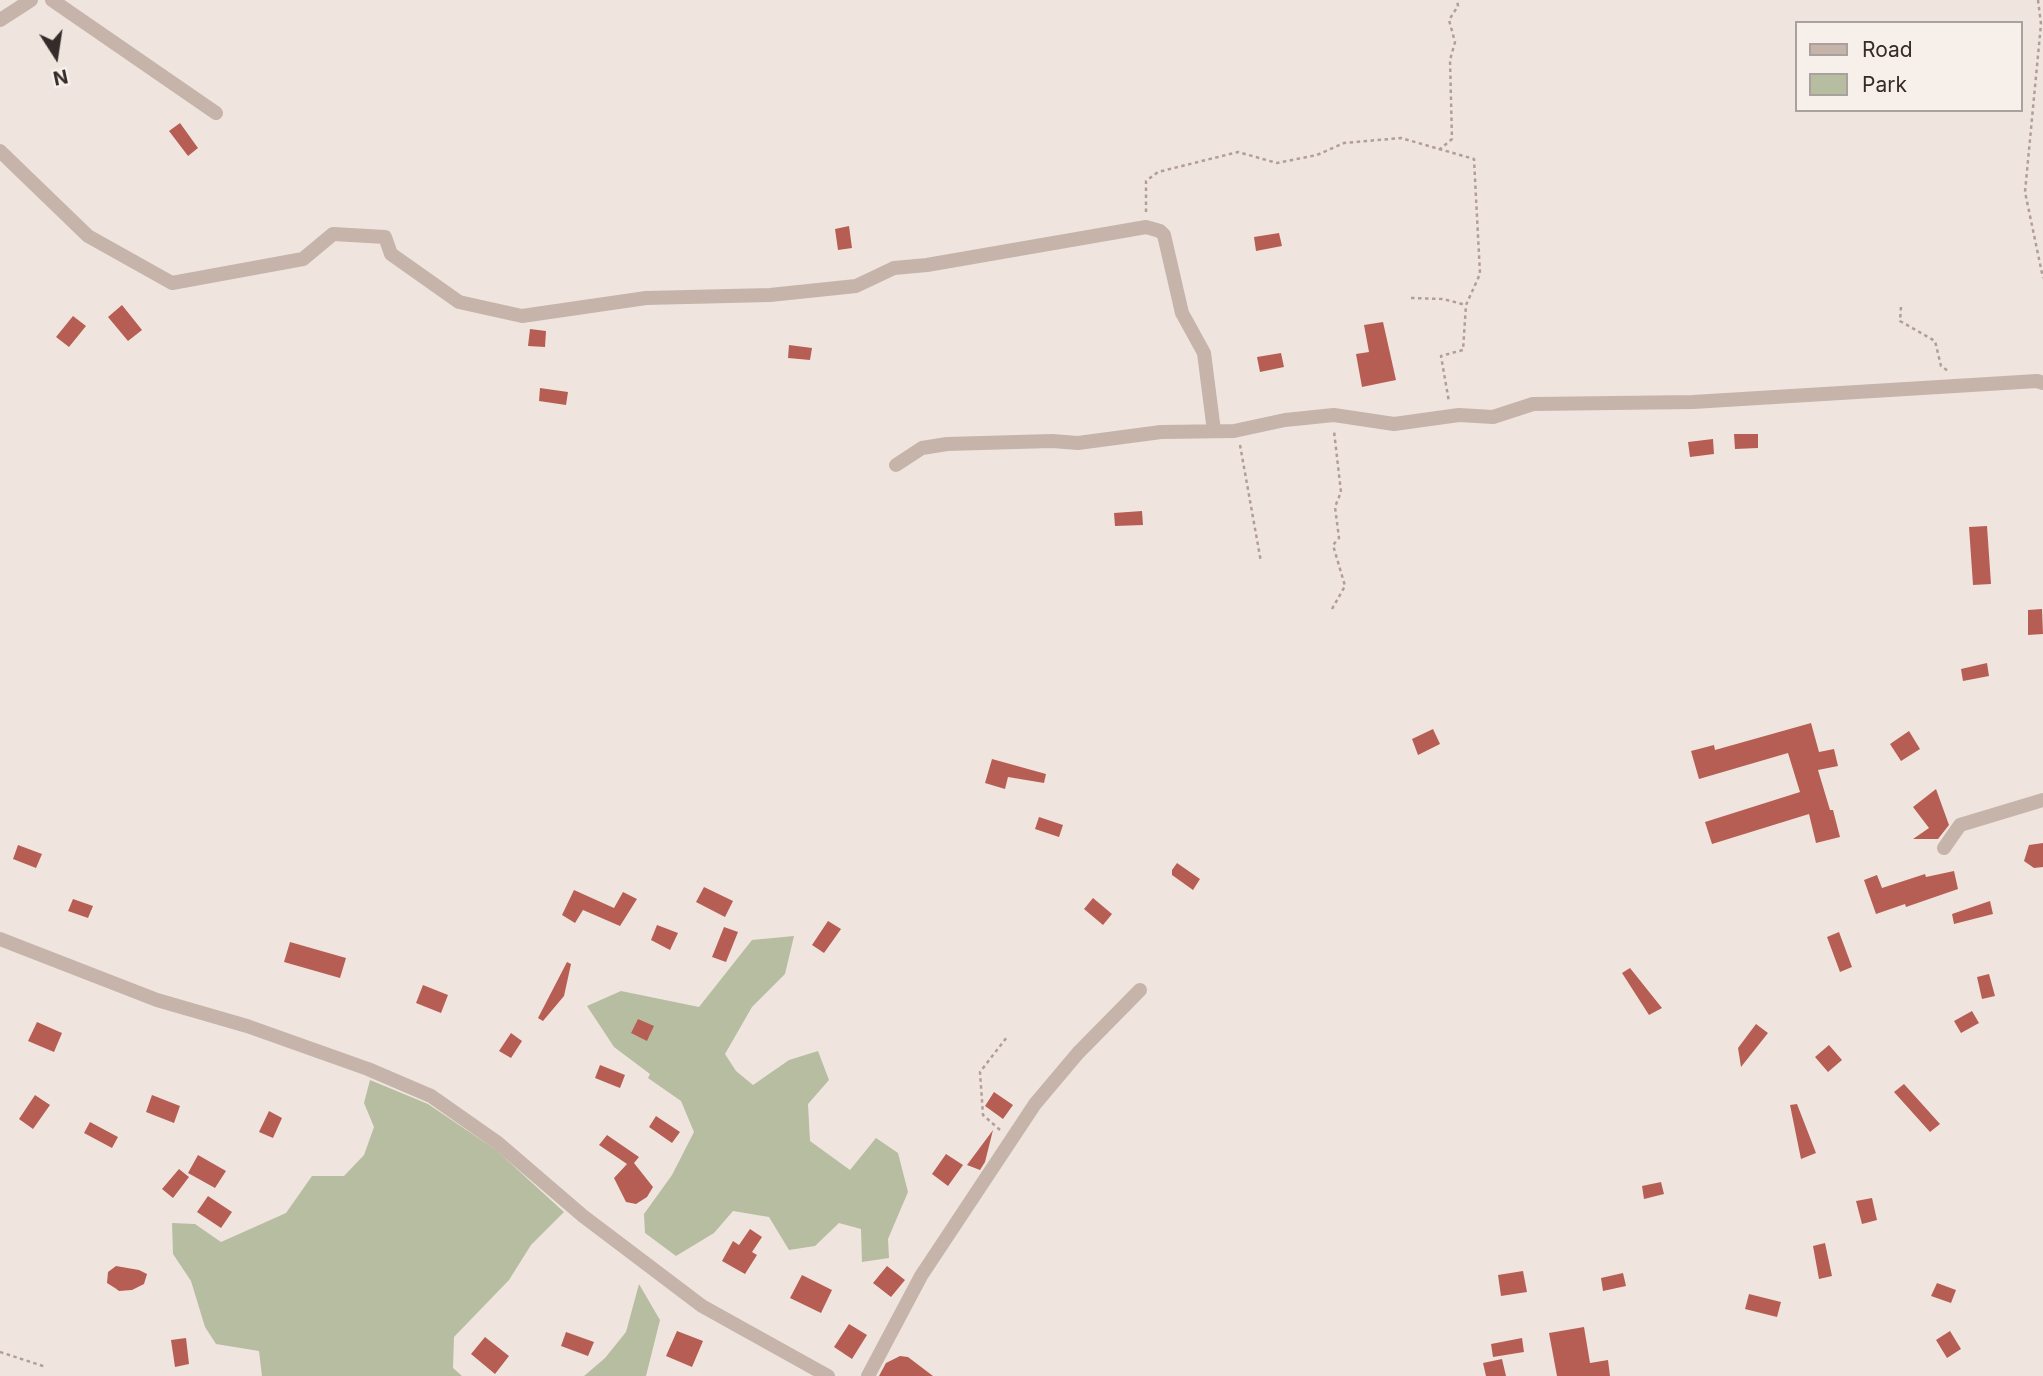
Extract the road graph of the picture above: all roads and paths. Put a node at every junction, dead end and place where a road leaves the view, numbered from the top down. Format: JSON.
{"nodes":[{"id":1,"x":31,"y":0,"type":"edge"},
{"id":2,"x":52,"y":0,"type":"edge"},
{"id":3,"x":1457,"y":0,"type":"edge"},
{"id":4,"x":2038,"y":0,"type":"edge"},
{"id":5,"x":0,"y":20,"type":"edge"},
{"id":6,"x":216,"y":113,"type":"dead end"},
{"id":7,"x":1439,"y":150,"type":"junction"},
{"id":8,"x":0,"y":151,"type":"edge"},
{"id":9,"x":1146,"y":227,"type":"junction"},
{"id":10,"x":2043,"y":278,"type":"edge"},
{"id":11,"x":1411,"y":298,"type":"dead end"},
{"id":12,"x":1466,"y":305,"type":"junction"},
{"id":13,"x":1901,"y":307,"type":"dead end"},
{"id":14,"x":1951,"y":373,"type":"dead end"},
{"id":15,"x":2043,"y":383,"type":"edge"},
{"id":16,"x":1334,"y":415,"type":"junction"},
{"id":17,"x":1451,"y":416,"type":"junction"},
{"id":18,"x":1214,"y":431,"type":"junction"},
{"id":19,"x":1238,"y":431,"type":"junction"},
{"id":20,"x":896,"y":465,"type":"dead end"},
{"id":21,"x":1261,"y":562,"type":"dead end"},
{"id":22,"x":1332,"y":609,"type":"dead end"},
{"id":23,"x":2043,"y":800,"type":"edge"},
{"id":24,"x":1944,"y":848,"type":"dead end"},
{"id":25,"x":0,"y":939,"type":"edge"},
{"id":26,"x":1140,"y":990,"type":"dead end"},
{"id":27,"x":1007,"y":1037,"type":"dead end"},
{"id":28,"x":1011,"y":1139,"type":"junction"},
{"id":29,"x":0,"y":1352,"type":"edge"},
{"id":30,"x":46,"y":1367,"type":"dead end"},
{"id":31,"x":828,"y":1376,"type":"edge"},
{"id":32,"x":868,"y":1376,"type":"edge"}],
"edges":[{"from":1,"to":5,"type":"street"},
{"from":2,"to":6,"type":"street"},
{"from":3,"to":7,"type":"path"},
{"from":4,"to":10,"type":"path"},
{"from":7,"to":9,"type":"path"},
{"from":7,"to":12,"type":"path"},
{"from":8,"to":9,"type":"street"},
{"from":9,"to":18,"type":"street"},
{"from":11,"to":12,"type":"path"},
{"from":12,"to":17,"type":"path"},
{"from":13,"to":14,"type":"path"},
{"from":15,"to":17,"type":"street"},
{"from":16,"to":17,"type":"street"},
{"from":16,"to":19,"type":"street"},
{"from":16,"to":22,"type":"path"},
{"from":18,"to":19,"type":"street"},
{"from":18,"to":20,"type":"street"},
{"from":19,"to":21,"type":"path"},
{"from":23,"to":24,"type":"street"},
{"from":25,"to":31,"type":"street"},
{"from":26,"to":28,"type":"street"},
{"from":27,"to":28,"type":"path"},
{"from":28,"to":32,"type":"street"},
{"from":29,"to":30,"type":"path"}]}
